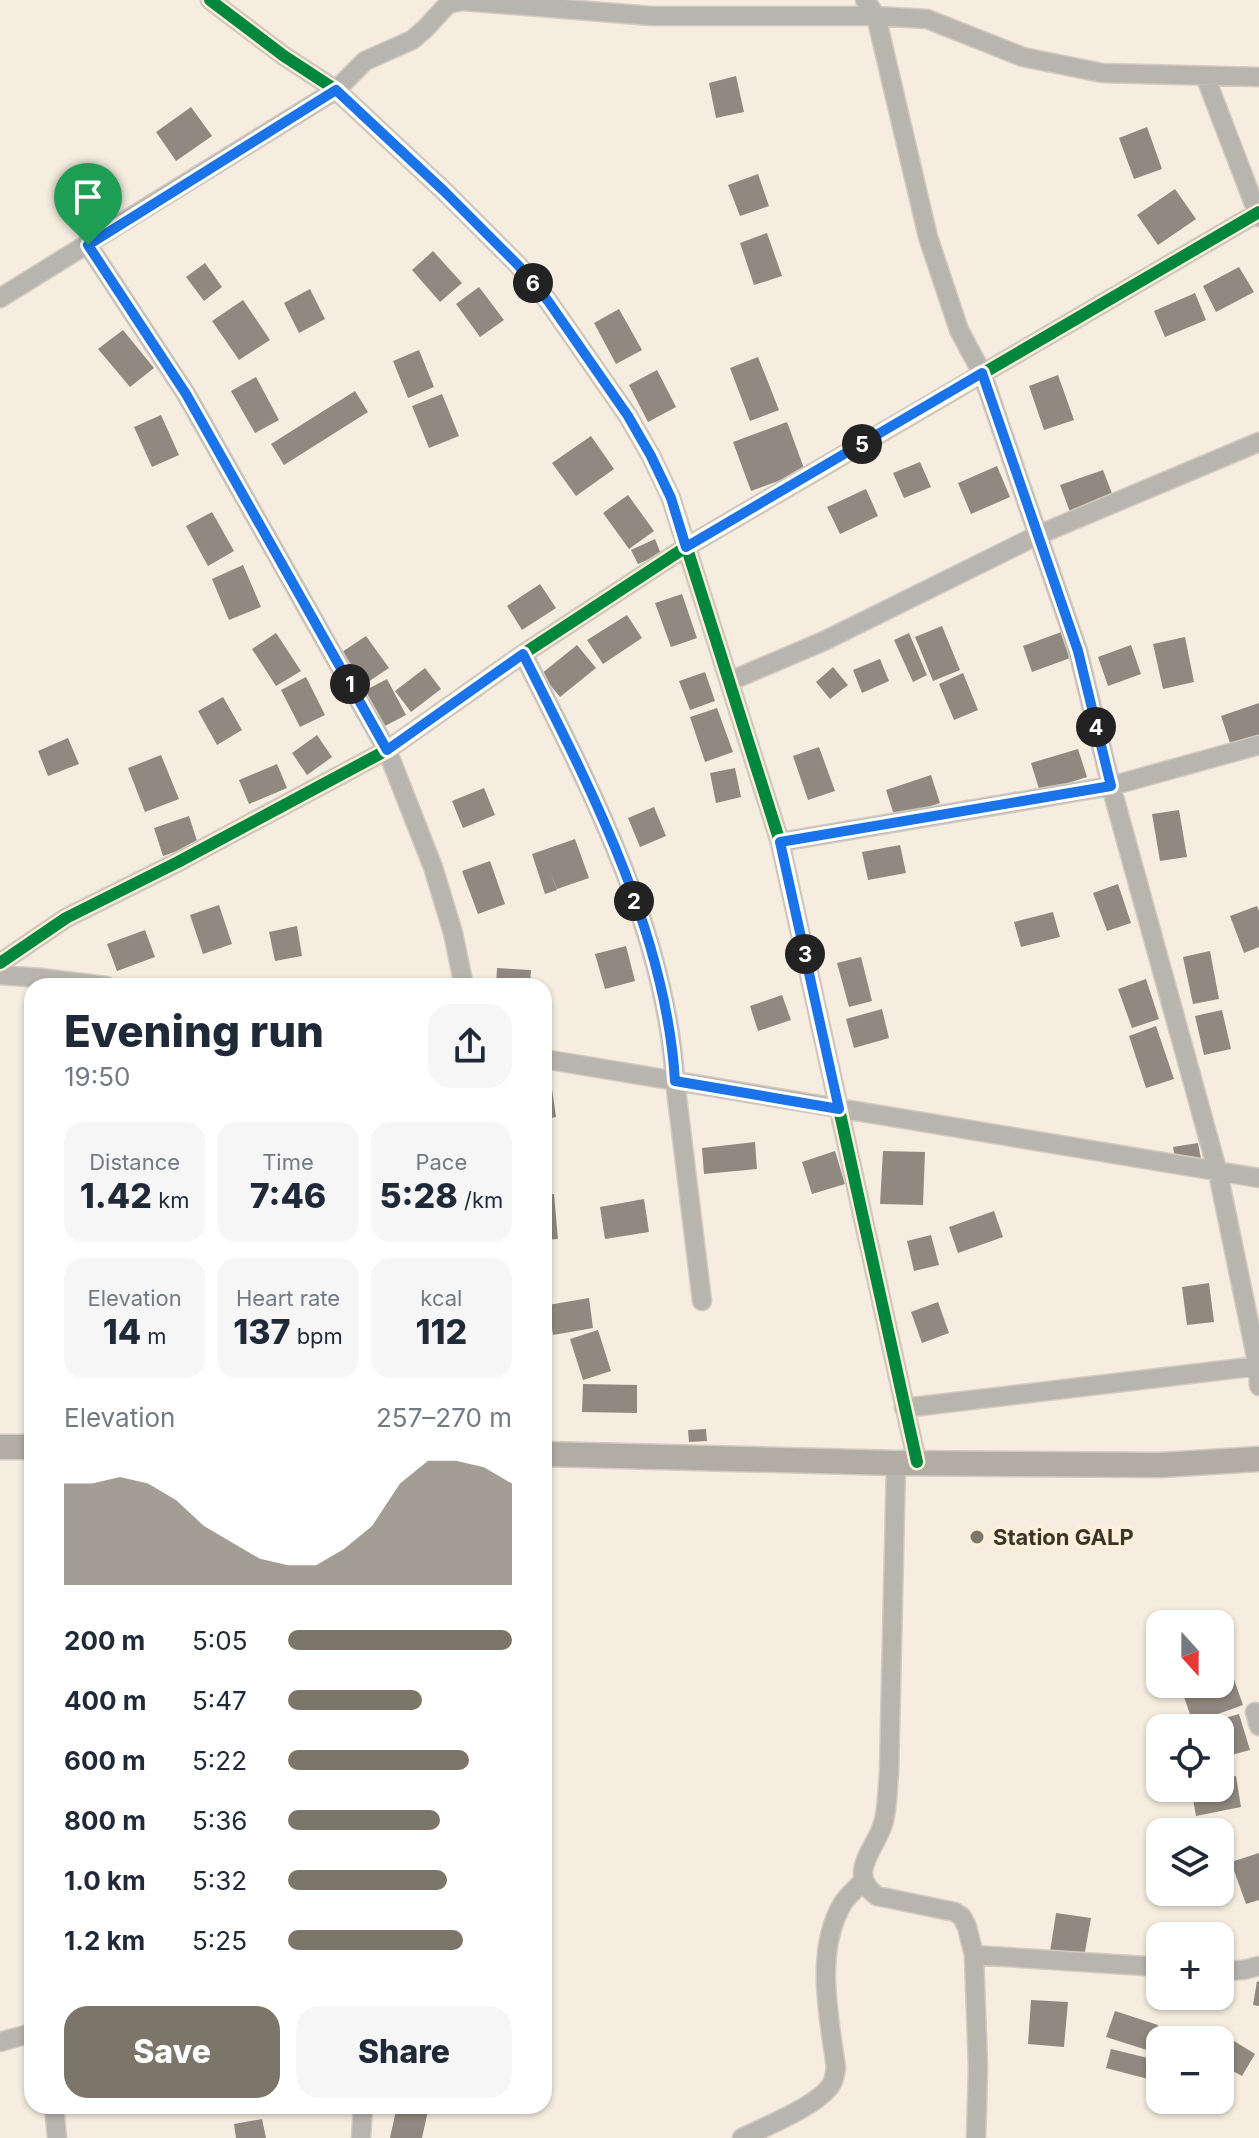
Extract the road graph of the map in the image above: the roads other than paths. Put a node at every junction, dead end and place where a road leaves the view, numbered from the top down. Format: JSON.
{"nodes":[{"id":1,"x":210,"y":0,"type":"edge"},
{"id":2,"x":865,"y":0,"type":"edge"},
{"id":3,"x":448,"y":2,"type":"edge"},
{"id":4,"x":876,"y":16,"type":"junction"},
{"id":5,"x":1205,"y":76,"type":"junction"},
{"id":6,"x":1259,"y":77,"type":"edge"},
{"id":7,"x":336,"y":90,"type":"junction"},
{"id":8,"x":1258,"y":214,"type":"edge"},
{"id":9,"x":88,"y":245,"type":"junction"},
{"id":10,"x":0,"y":298,"type":"edge"},
{"id":11,"x":982,"y":373,"type":"junction"},
{"id":12,"x":1259,"y":442,"type":"edge"},
{"id":13,"x":1038,"y":535,"type":"junction"},
{"id":14,"x":686,"y":547,"type":"junction"},
{"id":15,"x":523,"y":654,"type":"junction"},
{"id":16,"x":730,"y":681,"type":"junction"},
{"id":17,"x":1259,"y":745,"type":"edge"},
{"id":18,"x":387,"y":750,"type":"junction"},
{"id":19,"x":1111,"y":786,"type":"junction"},
{"id":20,"x":780,"y":842,"type":"junction"},
{"id":21,"x":0,"y":963,"type":"edge"},
{"id":22,"x":0,"y":975,"type":"edge"},
{"id":23,"x":41,"y":978,"type":"edge"},
{"id":24,"x":462,"y":978,"type":"edge"},
{"id":25,"x":552,"y":1060,"type":"edge"},
{"id":26,"x":675,"y":1081,"type":"junction"},
{"id":27,"x":839,"y":1109,"type":"junction"},
{"id":28,"x":1218,"y":1173,"type":"junction"},
{"id":29,"x":1259,"y":1178,"type":"edge"},
{"id":30,"x":702,"y":1301,"type":"dead end"},
{"id":31,"x":1258,"y":1366,"type":"edge"},
{"id":32,"x":1259,"y":1386,"type":"edge"},
{"id":33,"x":904,"y":1408,"type":"junction"},
{"id":34,"x":0,"y":1447,"type":"edge"},
{"id":35,"x":24,"y":1447,"type":"edge"},
{"id":36,"x":552,"y":1454,"type":"edge"},
{"id":37,"x":1259,"y":1459,"type":"edge"},
{"id":38,"x":906,"y":1463,"type":"junction"},
{"id":39,"x":864,"y":1880,"type":"junction"},
{"id":40,"x":974,"y":1955,"type":"junction"},
{"id":41,"x":1146,"y":1966,"type":"edge"},
{"id":42,"x":1259,"y":1966,"type":"edge"},
{"id":43,"x":1234,"y":1970,"type":"edge"},
{"id":44,"x":24,"y":2035,"type":"edge"},
{"id":45,"x":0,"y":2042,"type":"edge"},
{"id":46,"x":55,"y":2114,"type":"edge"},
{"id":47,"x":362,"y":2114,"type":"edge"},
{"id":48,"x":57,"y":2138,"type":"edge"},
{"id":49,"x":361,"y":2138,"type":"edge"},
{"id":50,"x":742,"y":2138,"type":"edge"},
{"id":51,"x":976,"y":2138,"type":"edge"}],
"edges":[{"from":1,"to":7,"type":"street"},
{"from":2,"to":4,"type":"street"},
{"from":3,"to":4,"type":"street"},
{"from":3,"to":7,"type":"street"},
{"from":4,"to":5,"type":"street"},
{"from":4,"to":11,"type":"street"},
{"from":5,"to":6,"type":"street"},
{"from":5,"to":8,"type":"street"},
{"from":7,"to":9,"type":"street"},
{"from":7,"to":14,"type":"street"},
{"from":8,"to":11,"type":"street"},
{"from":9,"to":10,"type":"street"},
{"from":9,"to":18,"type":"street"},
{"from":11,"to":13,"type":"street"},
{"from":11,"to":14,"type":"street"},
{"from":12,"to":13,"type":"street"},
{"from":13,"to":16,"type":"street"},
{"from":13,"to":19,"type":"street"},
{"from":14,"to":15,"type":"street"},
{"from":14,"to":16,"type":"street"},
{"from":15,"to":18,"type":"street"},
{"from":15,"to":26,"type":"street"},
{"from":16,"to":20,"type":"street"},
{"from":17,"to":19,"type":"street"},
{"from":18,"to":21,"type":"street"},
{"from":18,"to":24,"type":"street"},
{"from":19,"to":20,"type":"street"},
{"from":19,"to":28,"type":"street"},
{"from":20,"to":27,"type":"street"},
{"from":22,"to":23,"type":"street"},
{"from":25,"to":26,"type":"street"},
{"from":26,"to":27,"type":"street"},
{"from":26,"to":30,"type":"street"},
{"from":27,"to":28,"type":"street"},
{"from":27,"to":33,"type":"street"},
{"from":28,"to":29,"type":"street"},
{"from":28,"to":31,"type":"street"},
{"from":31,"to":32,"type":"street"},
{"from":31,"to":33,"type":"street"},
{"from":33,"to":38,"type":"street"},
{"from":34,"to":35,"type":"main road"},
{"from":36,"to":38,"type":"main road"},
{"from":37,"to":38,"type":"main road"},
{"from":38,"to":39,"type":"street"},
{"from":39,"to":40,"type":"street"},
{"from":39,"to":50,"type":"street"},
{"from":40,"to":41,"type":"street"},
{"from":40,"to":51,"type":"street"},
{"from":42,"to":43,"type":"street"},
{"from":44,"to":45,"type":"street"},
{"from":46,"to":48,"type":"street"},
{"from":47,"to":49,"type":"street"}]}
